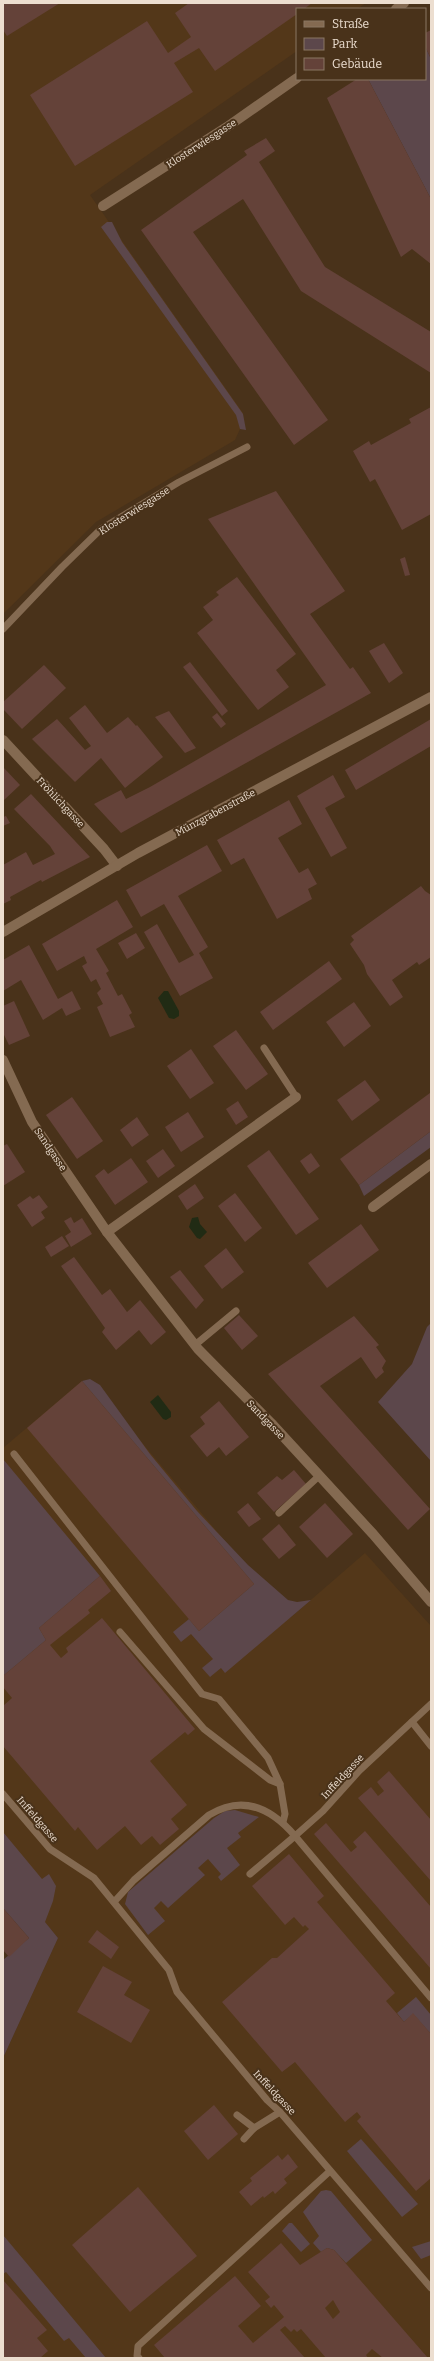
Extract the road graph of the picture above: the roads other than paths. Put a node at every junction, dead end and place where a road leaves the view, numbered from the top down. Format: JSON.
{"nodes":[{"id":1,"x":296,"y":79,"type":"edge"},
{"id":2,"x":103,"y":206,"type":"dead end"},
{"id":3,"x":247,"y":446,"type":"dead end"},
{"id":4,"x":3,"y":628,"type":"edge"},
{"id":5,"x":431,"y":697,"type":"edge"},
{"id":6,"x":3,"y":740,"type":"edge"},
{"id":7,"x":117,"y":866,"type":"junction"},
{"id":8,"x":3,"y":932,"type":"edge"},
{"id":9,"x":264,"y":1048,"type":"dead end"},
{"id":10,"x":3,"y":1060,"type":"edge"},
{"id":11,"x":296,"y":1097,"type":"joint"},
{"id":12,"x":431,"y":1164,"type":"edge"},
{"id":13,"x":373,"y":1207,"type":"dead end"},
{"id":14,"x":107,"y":1232,"type":"junction"},
{"id":15,"x":236,"y":1311,"type":"dead end"},
{"id":16,"x":195,"y":1345,"type":"junction"},
{"id":17,"x":14,"y":1454,"type":"dead end"},
{"id":18,"x":319,"y":1476,"type":"junction"},
{"id":19,"x":278,"y":1512,"type":"dead end"},
{"id":20,"x":431,"y":1602,"type":"edge"},
{"id":21,"x":120,"y":1632,"type":"dead end"},
{"id":22,"x":431,"y":1704,"type":"edge"},
{"id":23,"x":412,"y":1722,"type":"junction"},
{"id":24,"x":431,"y":1746,"type":"edge"},
{"id":25,"x":280,"y":1784,"type":"junction"},
{"id":26,"x":3,"y":1794,"type":"edge"},
{"id":27,"x":283,"y":1822,"type":"junction"},
{"id":28,"x":295,"y":1836,"type":"junction"},
{"id":29,"x":250,"y":1874,"type":"dead end"},
{"id":30,"x":114,"y":1902,"type":"junction"},
{"id":31,"x":431,"y":1998,"type":"edge"},
{"id":32,"x":280,"y":2112,"type":"junction"},
{"id":33,"x":237,"y":2116,"type":"dead end"},
{"id":34,"x":254,"y":2128,"type":"junction"},
{"id":35,"x":244,"y":2139,"type":"dead end"},
{"id":36,"x":330,"y":2171,"type":"junction"},
{"id":37,"x":431,"y":2288,"type":"edge"},
{"id":38,"x":139,"y":2358,"type":"edge"}],
"edges":[{"from":1,"to":2,"type":"street","name":"Klosterwiesgasse"},
{"from":3,"to":4,"type":"lane","name":"Klosterwiesgasse"},
{"from":5,"to":7,"type":"street","name":"Münzgrabenstraße"},
{"from":6,"to":7,"type":"street","name":"Fröhlichgasse"},
{"from":7,"to":8,"type":"street","name":"Münzgrabenstraße"},
{"from":9,"to":11,"type":"lane"},
{"from":10,"to":14,"type":"street","name":"Sandgasse"},
{"from":11,"to":14,"type":"street"},
{"from":12,"to":13,"type":"street"},
{"from":14,"to":16,"type":"street","name":"Sandgasse"},
{"from":15,"to":16,"type":"lane"},
{"from":16,"to":18,"type":"street","name":"Sandgasse"},
{"from":17,"to":25,"type":"lane"},
{"from":18,"to":19,"type":"lane"},
{"from":18,"to":20,"type":"street","name":"Sandgasse"},
{"from":21,"to":25,"type":"lane"},
{"from":22,"to":23,"type":"lane","name":"Inffeldgasse"},
{"from":23,"to":24,"type":"lane"},
{"from":23,"to":28,"type":"lane","name":"Inffeldgasse"},
{"from":25,"to":27,"type":"lane"},
{"from":26,"to":30,"type":"lane","name":"Inffeldgasse"},
{"from":27,"to":28,"type":"lane"},
{"from":27,"to":30,"type":"lane"},
{"from":28,"to":29,"type":"lane","name":"Inffeldgasse"},
{"from":28,"to":31,"type":"lane"},
{"from":30,"to":32,"type":"lane","name":"Inffeldgasse"},
{"from":32,"to":34,"type":"lane"},
{"from":32,"to":36,"type":"lane","name":"Inffeldgasse"},
{"from":33,"to":34,"type":"lane"},
{"from":34,"to":35,"type":"lane"},
{"from":36,"to":37,"type":"lane","name":"Inffeldgasse"},
{"from":36,"to":38,"type":"lane"}]}
